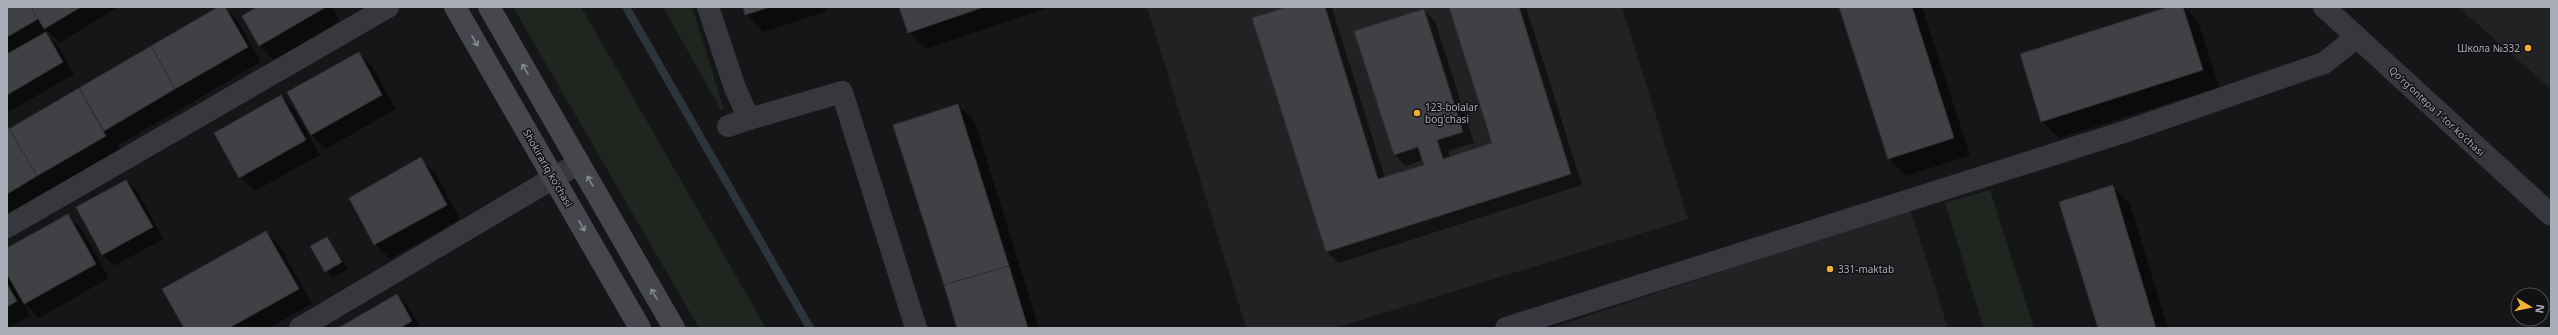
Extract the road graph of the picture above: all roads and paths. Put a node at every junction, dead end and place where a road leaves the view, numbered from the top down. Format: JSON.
{"nodes":[{"id":1,"x":388,"y":7,"type":"edge"},
{"id":2,"x":455,"y":7,"type":"edge"},
{"id":3,"x":489,"y":7,"type":"edge"},
{"id":4,"x":708,"y":7,"type":"edge"},
{"id":5,"x":2324,"y":7,"type":"edge"},
{"id":6,"x":2357,"y":37,"type":"junction"},
{"id":7,"x":749,"y":119,"type":"junction"},
{"id":8,"x":728,"y":126,"type":"dead end"},
{"id":9,"x":579,"y":163,"type":"junction"},
{"id":10,"x":554,"y":178,"type":"junction"},
{"id":11,"x":2551,"y":215,"type":"edge"},
{"id":12,"x":7,"y":227,"type":"edge"},
{"id":13,"x":300,"y":328,"type":"edge"},
{"id":14,"x":640,"y":328,"type":"edge"},
{"id":15,"x":674,"y":328,"type":"edge"},
{"id":16,"x":916,"y":328,"type":"edge"},
{"id":17,"x":1506,"y":328,"type":"edge"}],
"edges":[{"from":1,"to":12,"type":"street"},
{"from":2,"to":10,"type":"main road","name":"Shokirariq ko'chasi","one_way":true},
{"from":9,"to":3,"type":"main road","one_way":true},
{"from":4,"to":7,"type":"street"},
{"from":5,"to":6,"type":"street","name":"Qoʻrgʻontepa 1-tor koʻchasi"},
{"from":6,"to":11,"type":"street","name":"Qoʻrgʻontepa 1-tor koʻchasi"},
{"from":6,"to":17,"type":"street"},
{"from":7,"to":8,"type":"street"},
{"from":7,"to":16,"type":"street"},
{"from":9,"to":10,"type":"street"},
{"from":15,"to":9,"type":"main road","one_way":true},
{"from":10,"to":13,"type":"street"},
{"from":10,"to":14,"type":"main road","name":"Shokirariq ko'chasi","one_way":true}]}
